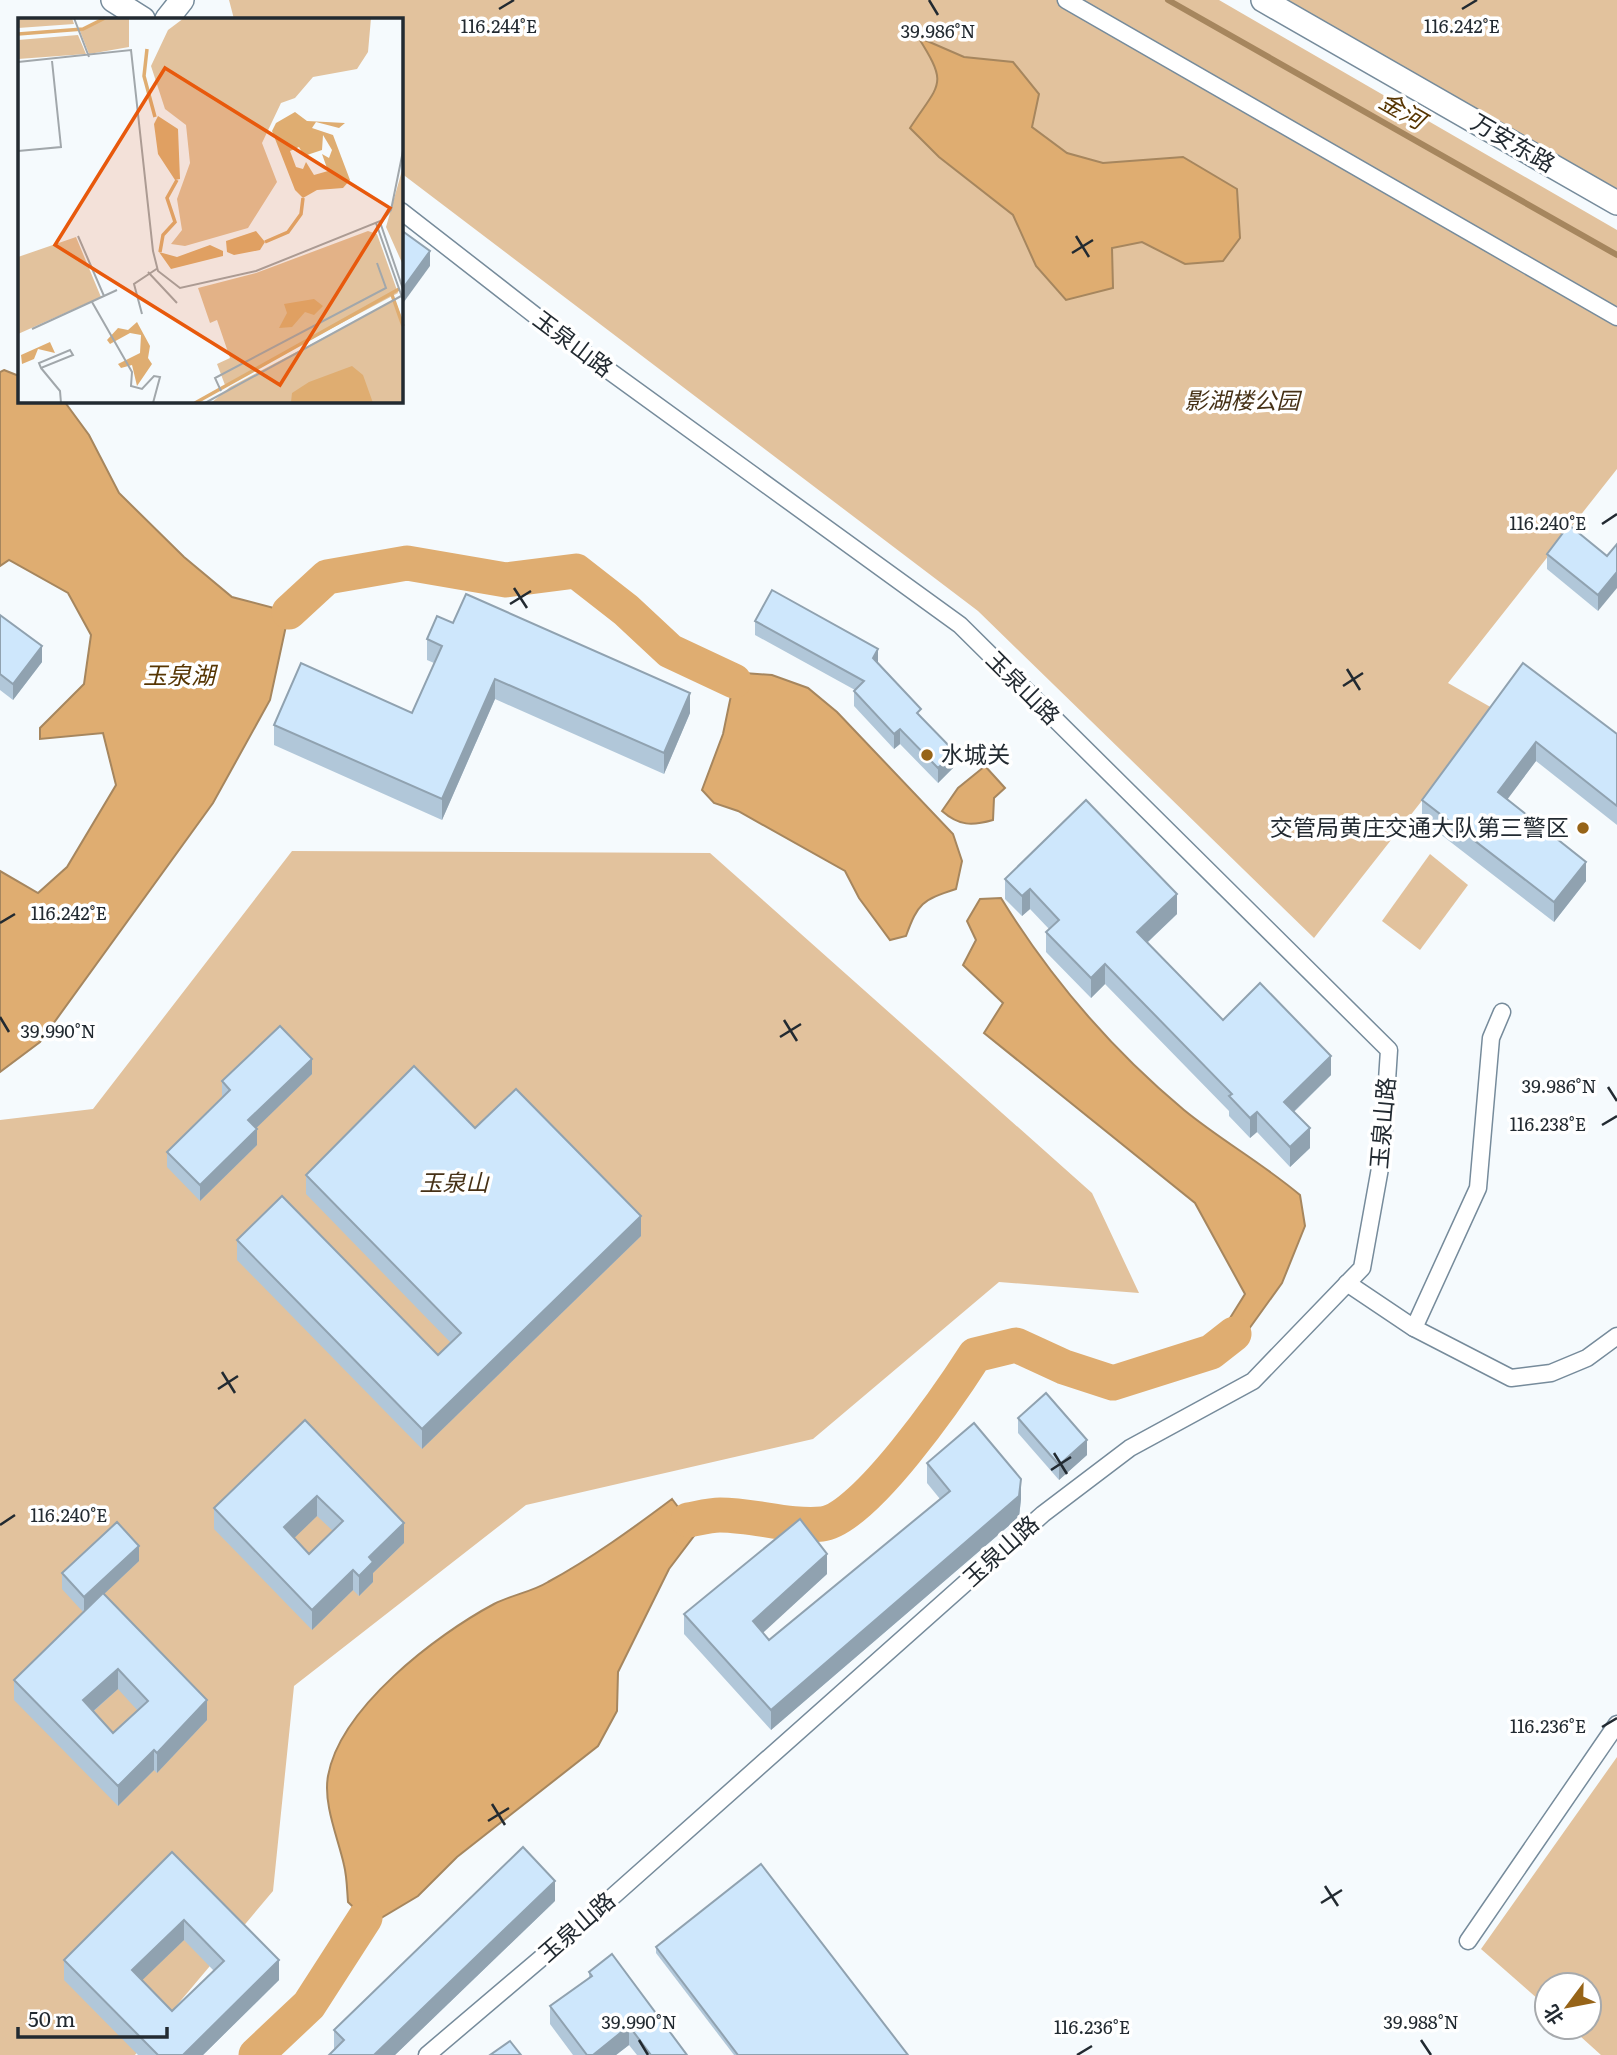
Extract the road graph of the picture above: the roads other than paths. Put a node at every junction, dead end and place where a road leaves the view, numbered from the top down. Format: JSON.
{"nodes":[{"id":1,"x":182,"y":0,"type":"edge"},
{"id":2,"x":1066,"y":0,"type":"edge"},
{"id":3,"x":1263,"y":0,"type":"edge"},
{"id":4,"x":168,"y":18,"type":"edge"},
{"id":5,"x":1617,"y":203,"type":"edge"},
{"id":6,"x":402,"y":212,"type":"edge"},
{"id":7,"x":1617,"y":317,"type":"edge"},
{"id":8,"x":1502,"y":1012,"type":"dead end"},
{"id":9,"x":1347,"y":1283,"type":"junction"},
{"id":10,"x":1414,"y":1328,"type":"junction"},
{"id":11,"x":1617,"y":1336,"type":"edge"},
{"id":12,"x":1617,"y":1724,"type":"edge"},
{"id":13,"x":1468,"y":1941,"type":"dead end"},
{"id":14,"x":427,"y":2055,"type":"edge"}],
"edges":[{"from":1,"to":4,"type":"street"},
{"from":2,"to":7,"type":"street"},
{"from":3,"to":5,"type":"street","name":"万安东路"},
{"from":6,"to":9,"type":"street","name":"玉泉山路"},
{"from":8,"to":10,"type":"street"},
{"from":9,"to":10,"type":"street"},
{"from":9,"to":14,"type":"street","name":"玉泉山路"},
{"from":10,"to":11,"type":"street"},
{"from":12,"to":13,"type":"street"}]}
